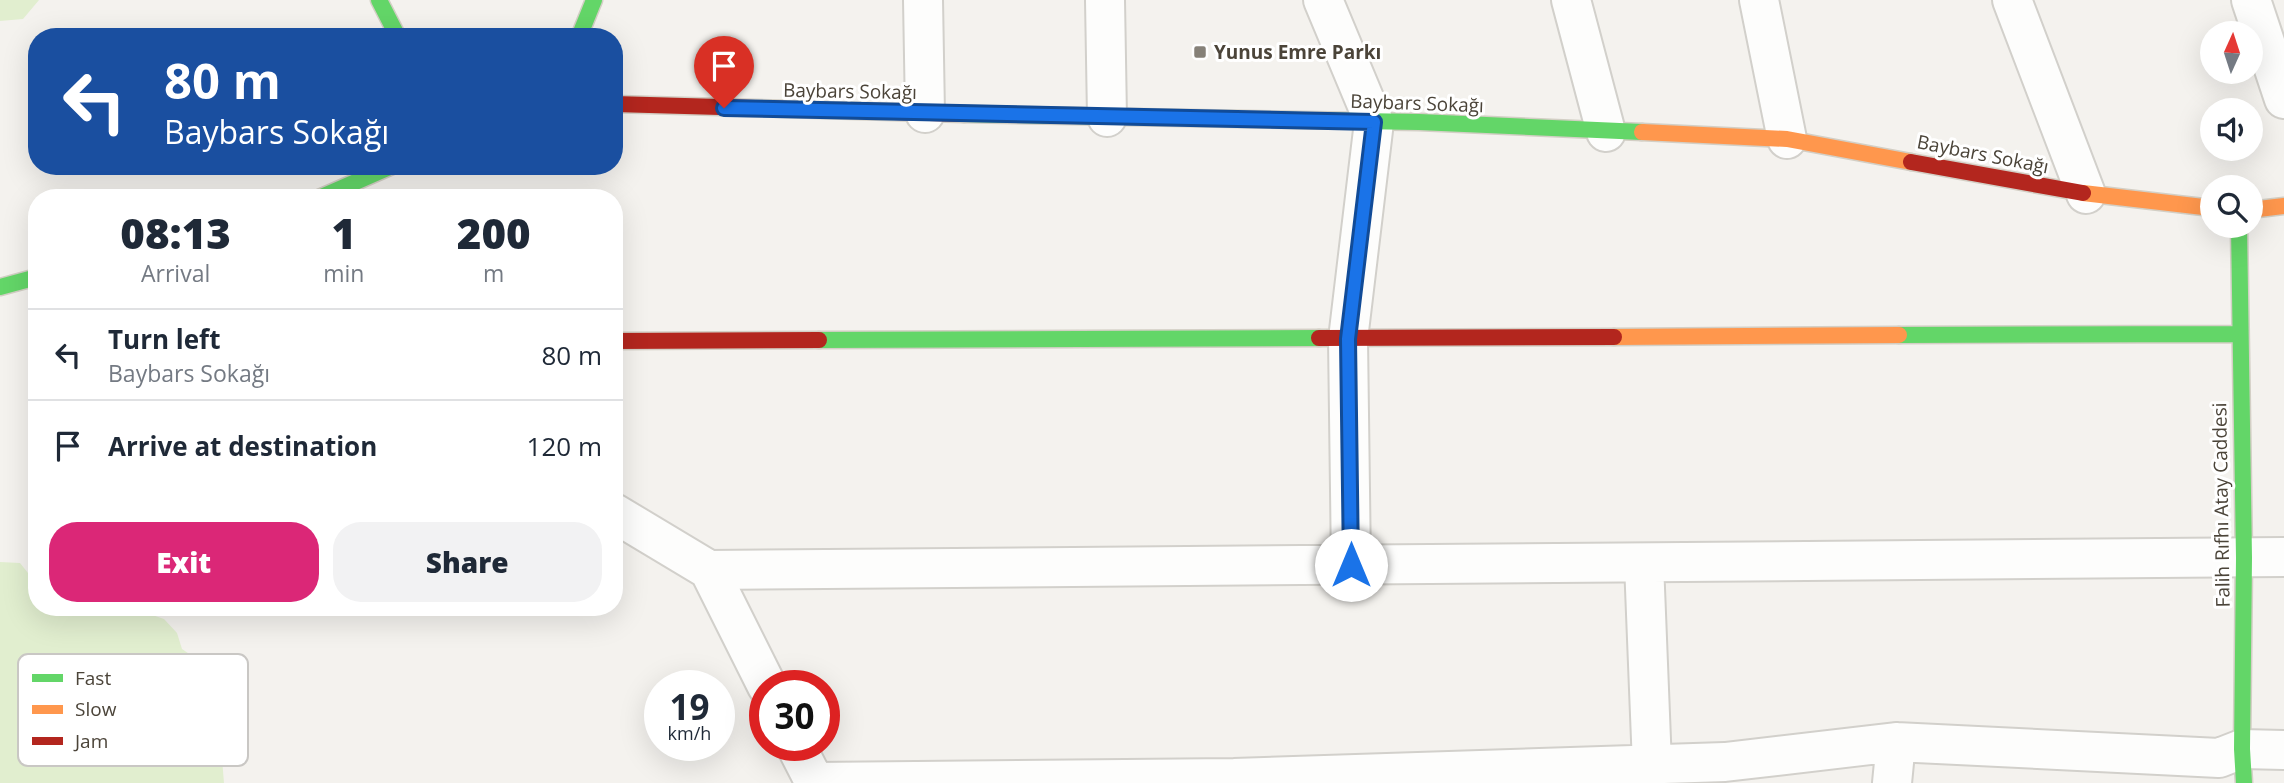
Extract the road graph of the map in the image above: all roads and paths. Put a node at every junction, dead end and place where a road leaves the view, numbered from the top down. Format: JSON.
{"nodes":[{"id":1,"x":379,"y":0,"type":"edge"},
{"id":2,"x":594,"y":0,"type":"edge"},
{"id":3,"x":923,"y":0,"type":"edge"},
{"id":4,"x":1105,"y":0,"type":"edge"},
{"id":5,"x":1323,"y":0,"type":"edge"},
{"id":6,"x":1571,"y":0,"type":"edge"},
{"id":7,"x":1759,"y":0,"type":"edge"},
{"id":8,"x":2012,"y":0,"type":"edge"},
{"id":9,"x":2251,"y":0,"type":"edge"},
{"id":10,"x":393,"y":28,"type":"edge"},
{"id":11,"x":583,"y":28,"type":"edge"},
{"id":12,"x":2284,"y":99,"type":"edge"},
{"id":13,"x":623,"y":104,"type":"edge"},
{"id":14,"x":925,"y":113,"type":"junction"},
{"id":15,"x":1107,"y":117,"type":"junction"},
{"id":16,"x":1374,"y":122,"type":"junction"},
{"id":17,"x":1606,"y":132,"type":"junction"},
{"id":18,"x":1787,"y":139,"type":"junction"},
{"id":19,"x":371,"y":175,"type":"edge"},
{"id":20,"x":340,"y":189,"type":"edge"},
{"id":21,"x":2086,"y":194,"type":"junction"},
{"id":22,"x":2284,"y":206,"type":"edge"},
{"id":23,"x":2200,"y":207,"type":"edge"},
{"id":24,"x":2263,"y":208,"type":"edge"},
{"id":25,"x":2239,"y":238,"type":"edge"},
{"id":26,"x":28,"y":279,"type":"edge"},
{"id":27,"x":0,"y":287,"type":"edge"},
{"id":28,"x":2240,"y":334,"type":"junction"},
{"id":29,"x":1348,"y":339,"type":"junction"},
{"id":30,"x":623,"y":341,"type":"edge"},
{"id":31,"x":623,"y":518,"type":"edge"},
{"id":32,"x":2284,"y":557,"type":"edge"},
{"id":33,"x":2244,"y":558,"type":"junction"},
{"id":34,"x":1644,"y":563,"type":"junction"},
{"id":35,"x":1351,"y":565,"type":"junction"},
{"id":36,"x":709,"y":569,"type":"junction"},
{"id":37,"x":759,"y":670,"type":"edge"},
{"id":38,"x":1896,"y":742,"type":"junction"},
{"id":39,"x":2284,"y":750,"type":"edge"},
{"id":40,"x":804,"y":761,"type":"edge"},
{"id":41,"x":1651,"y":765,"type":"junction"},
{"id":42,"x":2243,"y":766,"type":"edge"},
{"id":43,"x":1723,"y":773,"type":"edge"},
{"id":44,"x":814,"y":782,"type":"edge"},
{"id":45,"x":1892,"y":783,"type":"edge"}],
"edges":[{"from":1,"to":10,"type":"street"},
{"from":2,"to":11,"type":"street"},
{"from":3,"to":14,"type":"street"},
{"from":4,"to":15,"type":"street"},
{"from":5,"to":16,"type":"street"},
{"from":6,"to":17,"type":"street"},
{"from":7,"to":18,"type":"street"},
{"from":8,"to":21,"type":"street"},
{"from":9,"to":12,"type":"street"},
{"from":13,"to":14,"type":"street","name":"Baybars Sokağı"},
{"from":14,"to":15,"type":"street","name":"Baybars Sokağı"},
{"from":15,"to":16,"type":"street","name":"Baybars Sokağı"},
{"from":16,"to":17,"type":"street","name":"Baybars Sokağı"},
{"from":16,"to":29,"type":"street"},
{"from":17,"to":18,"type":"street","name":"Baybars Sokağı"},
{"from":18,"to":21,"type":"street","name":"Baybars Sokağı"},
{"from":19,"to":20,"type":"street"},
{"from":21,"to":23,"type":"street","name":"Baybars Sokağı"},
{"from":22,"to":24,"type":"street"},
{"from":25,"to":28,"type":"street","name":"Falih Rıfhı Atay Caddesi"},
{"from":26,"to":27,"type":"street"},
{"from":28,"to":29,"type":"street"},
{"from":28,"to":33,"type":"street","name":"Falih Rıfhı Atay Caddesi"},
{"from":29,"to":30,"type":"street"},
{"from":29,"to":35,"type":"street"},
{"from":31,"to":36,"type":"street"},
{"from":32,"to":33,"type":"street"},
{"from":33,"to":34,"type":"street"},
{"from":33,"to":42,"type":"street","name":"Falih Rıfhı Atay Caddesi"},
{"from":34,"to":35,"type":"street"},
{"from":34,"to":41,"type":"street"},
{"from":35,"to":36,"type":"street"},
{"from":36,"to":37,"type":"street"},
{"from":38,"to":42,"type":"street"},
{"from":38,"to":43,"type":"street"},
{"from":38,"to":45,"type":"street"},
{"from":39,"to":42,"type":"street"},
{"from":40,"to":44,"type":"street"},
{"from":41,"to":43,"type":"street"},
{"from":41,"to":44,"type":"street"}]}
